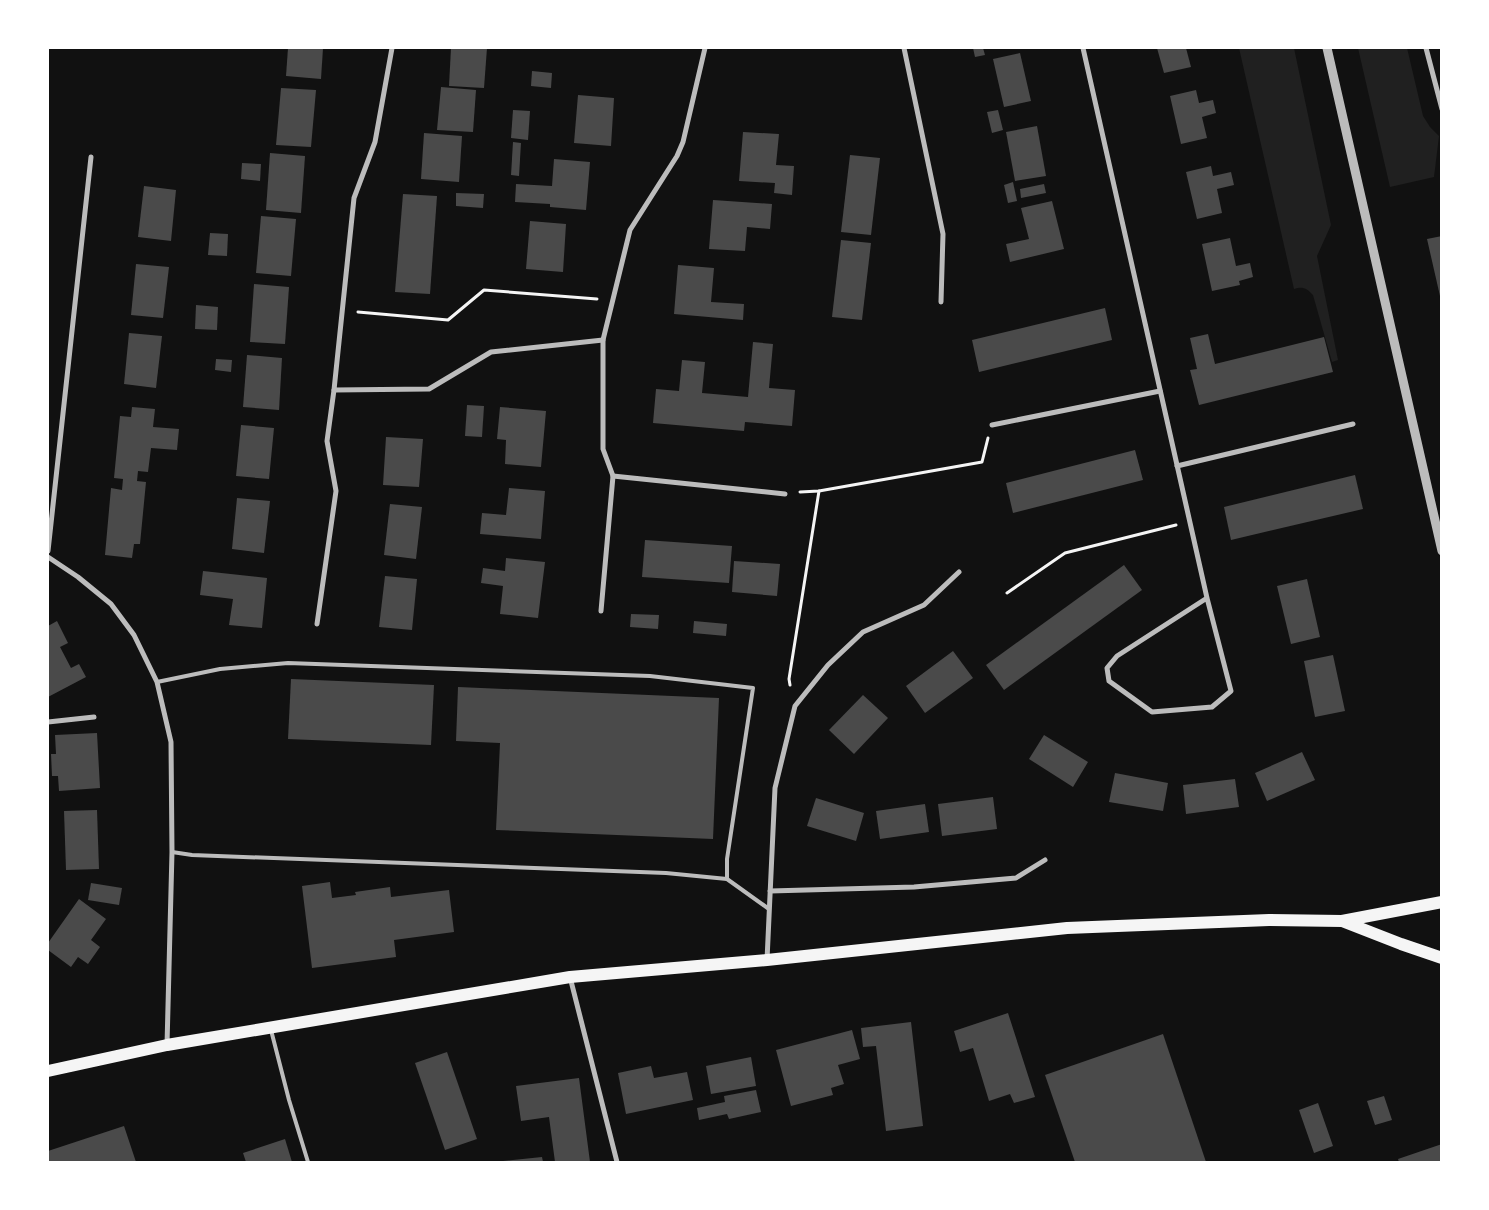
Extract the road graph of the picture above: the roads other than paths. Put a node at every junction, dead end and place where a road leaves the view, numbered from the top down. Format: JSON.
{"nodes":[{"id":1,"x":392,"y":48,"type":"edge"},
{"id":2,"x":706,"y":48,"type":"edge"},
{"id":3,"x":904,"y":48,"type":"edge"},
{"id":4,"x":1082,"y":48,"type":"edge"},
{"id":5,"x":1327,"y":48,"type":"edge"},
{"id":6,"x":1426,"y":48,"type":"edge"},
{"id":7,"x":1442,"y":109,"type":"edge"},
{"id":8,"x":91,"y":157,"type":"dead end"},
{"id":9,"x":941,"y":302,"type":"dead end"},
{"id":10,"x":603,"y":340,"type":"junction"},
{"id":11,"x":334,"y":390,"type":"junction"},
{"id":12,"x":1160,"y":391,"type":"junction"},
{"id":13,"x":1353,"y":424,"type":"dead end"},
{"id":14,"x":992,"y":425,"type":"road end"},
{"id":15,"x":1177,"y":466,"type":"junction"},
{"id":16,"x":613,"y":476,"type":"junction"},
{"id":17,"x":785,"y":494,"type":"road end"},
{"id":18,"x":48,"y":551,"type":"edge"},
{"id":19,"x":1442,"y":551,"type":"edge"},
{"id":20,"x":48,"y":557,"type":"edge"},
{"id":21,"x":960,"y":572,"type":"dead end"},
{"id":22,"x":1207,"y":598,"type":"junction"},
{"id":23,"x":601,"y":611,"type":"dead end"},
{"id":24,"x":317,"y":624,"type":"dead end"},
{"id":25,"x":157,"y":682,"type":"junction"},
{"id":26,"x":94,"y":717,"type":"dead end"},
{"id":27,"x":48,"y":722,"type":"edge"},
{"id":28,"x":172,"y":852,"type":"junction"},
{"id":29,"x":1045,"y":860,"type":"dead end"},
{"id":30,"x":727,"y":878,"type":"junction"},
{"id":31,"x":770,"y":891,"type":"junction"},
{"id":32,"x":1442,"y":902,"type":"edge"},
{"id":33,"x":769,"y":909,"type":"junction"},
{"id":34,"x":1342,"y":922,"type":"junction"},
{"id":35,"x":1442,"y":958,"type":"edge"},
{"id":36,"x":766,"y":960,"type":"junction"},
{"id":37,"x":570,"y":977,"type":"junction"},
{"id":38,"x":271,"y":1028,"type":"junction"},
{"id":39,"x":167,"y":1045,"type":"junction"},
{"id":40,"x":48,"y":1071,"type":"edge"},
{"id":41,"x":308,"y":1162,"type":"edge"},
{"id":42,"x":617,"y":1162,"type":"edge"}],
"edges":[{"from":1,"to":11,"type":"street"},
{"from":2,"to":10,"type":"street"},
{"from":3,"to":9,"type":"street"},
{"from":4,"to":12,"type":"street"},
{"from":5,"to":19,"type":"street"},
{"from":6,"to":7,"type":"street"},
{"from":8,"to":18,"type":"street"},
{"from":10,"to":11,"type":"street"},
{"from":10,"to":16,"type":"street"},
{"from":11,"to":24,"type":"street"},
{"from":12,"to":14,"type":"street"},
{"from":12,"to":15,"type":"street"},
{"from":13,"to":15,"type":"street"},
{"from":15,"to":22,"type":"street"},
{"from":16,"to":17,"type":"street"},
{"from":16,"to":23,"type":"street"},
{"from":20,"to":25,"type":"street"},
{"from":21,"to":31,"type":"street"},
{"from":22,"to":22,"type":"street"},
{"from":25,"to":28,"type":"street"},
{"from":25,"to":30,"type":"lane"},
{"from":26,"to":27,"type":"street"},
{"from":28,"to":30,"type":"lane"},
{"from":28,"to":39,"type":"street"},
{"from":29,"to":31,"type":"street"},
{"from":30,"to":33,"type":"lane"},
{"from":31,"to":33,"type":"street"},
{"from":32,"to":34,"type":"main road"},
{"from":33,"to":36,"type":"street"},
{"from":34,"to":35,"type":"main road"},
{"from":34,"to":36,"type":"main road"},
{"from":36,"to":37,"type":"main road"},
{"from":37,"to":38,"type":"main road"},
{"from":37,"to":42,"type":"street"},
{"from":38,"to":39,"type":"main road"},
{"from":38,"to":41,"type":"lane"},
{"from":39,"to":40,"type":"main road"}]}
